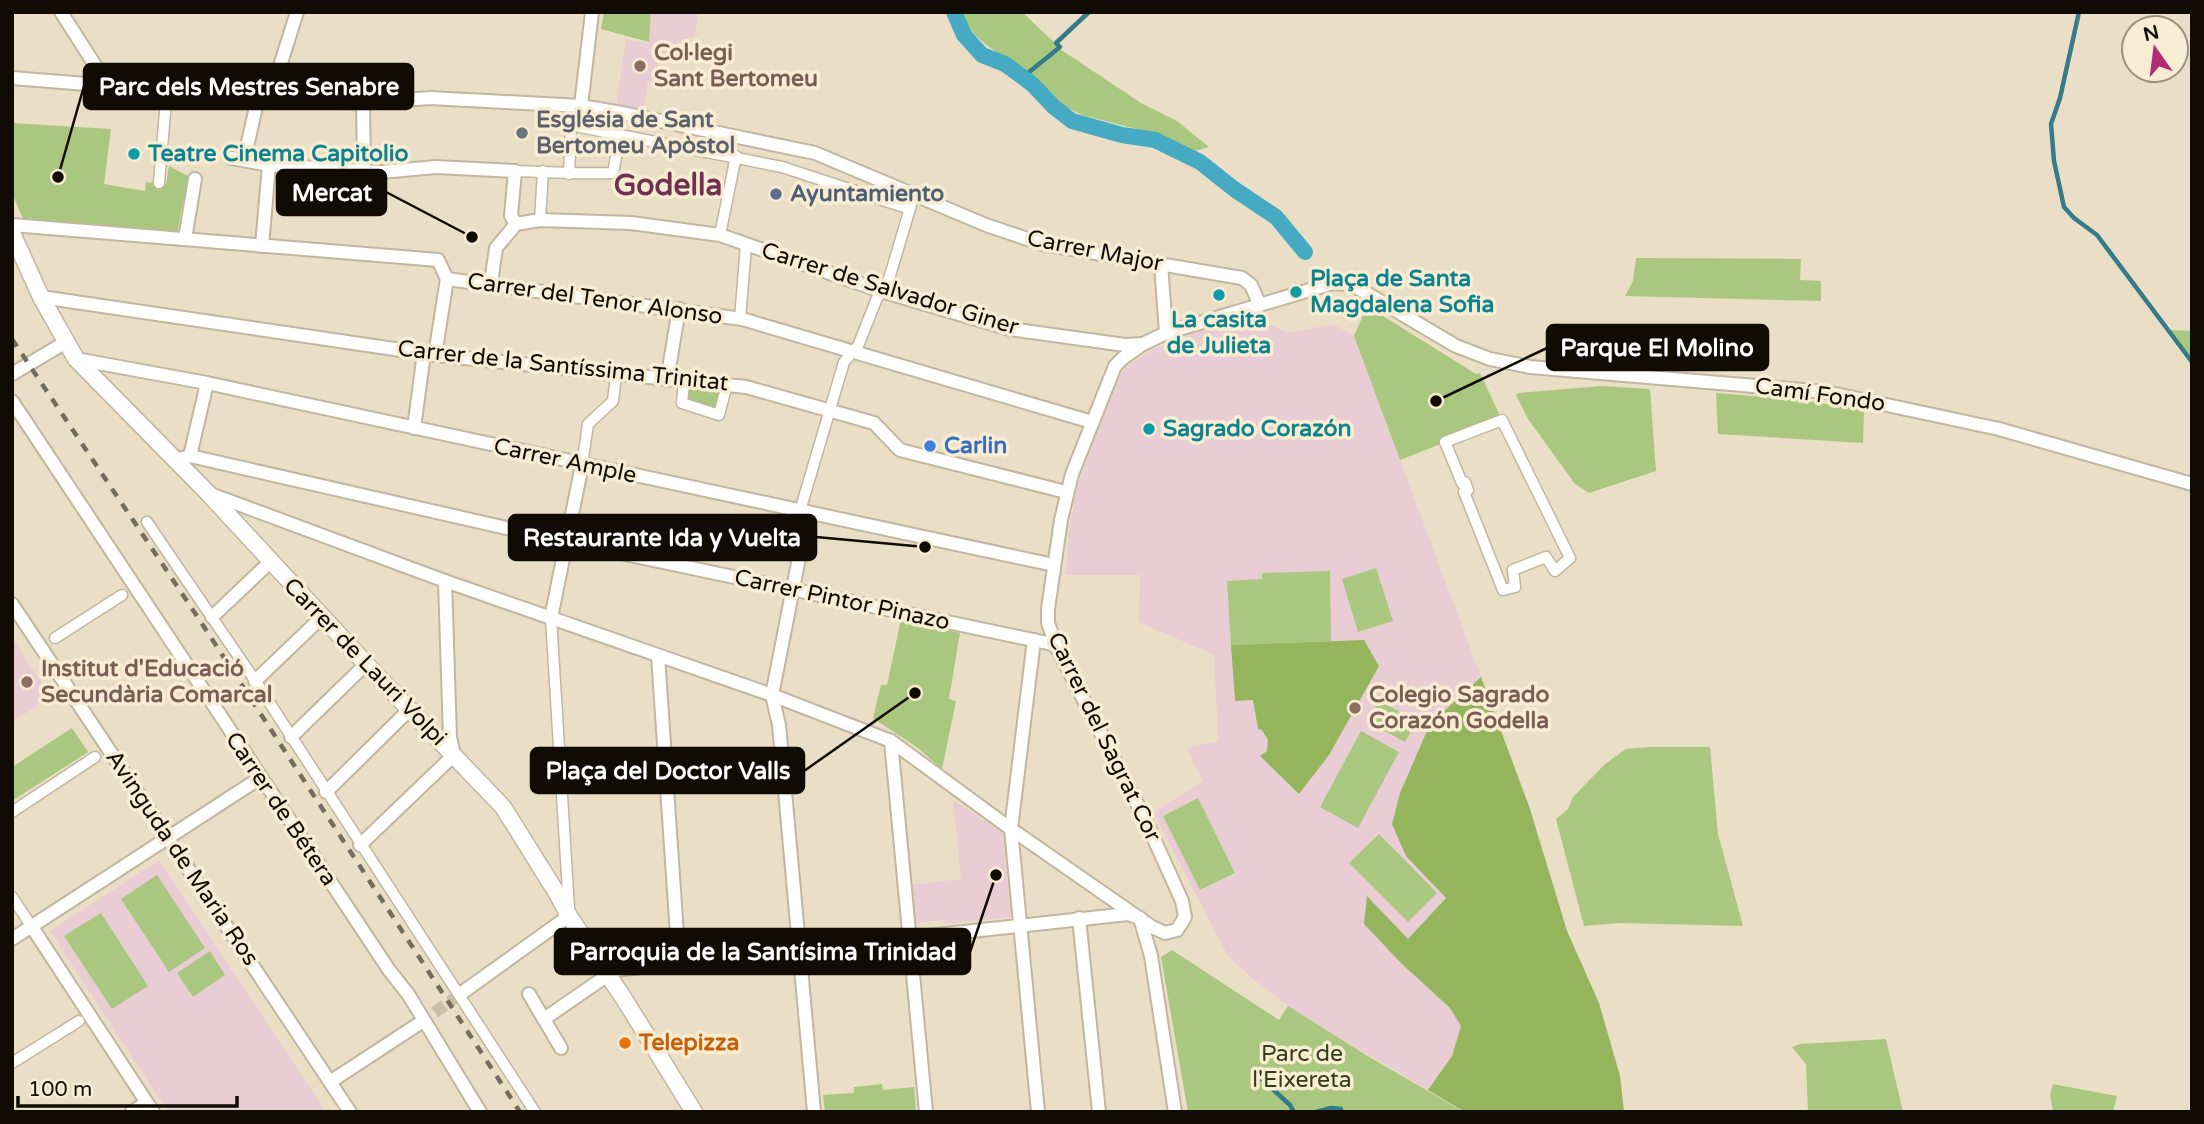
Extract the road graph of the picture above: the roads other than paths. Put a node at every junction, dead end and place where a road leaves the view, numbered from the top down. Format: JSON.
{"nodes":[{"id":1,"x":61,"y":12,"type":"edge"},
{"id":2,"x":297,"y":12,"type":"edge"},
{"id":3,"x":592,"y":12,"type":"edge"},
{"id":4,"x":12,"y":78,"type":"edge"},
{"id":5,"x":107,"y":84,"type":"junction"},
{"id":6,"x":167,"y":89,"type":"junction"},
{"id":7,"x":264,"y":98,"type":"junction"},
{"id":8,"x":363,"y":103,"type":"junction"},
{"id":9,"x":581,"y":106,"type":"junction"},
{"id":10,"x":620,"y":135,"type":"junction"},
{"id":11,"x":736,"y":156,"type":"junction"},
{"id":12,"x":269,"y":165,"type":"junction"},
{"id":13,"x":515,"y":171,"type":"junction"},
{"id":14,"x":543,"y":171,"type":"junction"},
{"id":15,"x":364,"y":172,"type":"junction"},
{"id":16,"x":569,"y":174,"type":"junction"},
{"id":17,"x":195,"y":179,"type":"dead end"},
{"id":18,"x":159,"y":183,"type":"dead end"},
{"id":19,"x":914,"y":195,"type":"junction"},
{"id":20,"x":910,"y":209,"type":"junction"},
{"id":21,"x":540,"y":220,"type":"junction"},
{"id":22,"x":516,"y":224,"type":"junction"},
{"id":23,"x":12,"y":225,"type":"edge"},
{"id":24,"x":12,"y":233,"type":"edge"},
{"id":25,"x":720,"y":235,"type":"junction"},
{"id":26,"x":185,"y":239,"type":"junction"},
{"id":27,"x":746,"y":245,"type":"junction"},
{"id":28,"x":262,"y":246,"type":"junction"},
{"id":29,"x":1161,"y":264,"type":"junction"},
{"id":30,"x":447,"y":279,"type":"junction"},
{"id":31,"x":491,"y":283,"type":"junction"},
{"id":32,"x":881,"y":291,"type":"junction"},
{"id":33,"x":41,"y":297,"type":"junction"},
{"id":34,"x":1259,"y":303,"type":"junction"},
{"id":35,"x":679,"y":309,"type":"junction"},
{"id":36,"x":740,"y":319,"type":"junction"},
{"id":37,"x":1166,"y":333,"type":"junction"},
{"id":38,"x":65,"y":342,"type":"junction"},
{"id":39,"x":1143,"y":344,"type":"junction"},
{"id":40,"x":851,"y":353,"type":"junction"},
{"id":41,"x":430,"y":354,"type":"junction"},
{"id":42,"x":75,"y":359,"type":"junction"},
{"id":43,"x":12,"y":374,"type":"edge"},
{"id":44,"x":616,"y":375,"type":"junction"},
{"id":45,"x":667,"y":380,"type":"junction"},
{"id":46,"x":684,"y":381,"type":"junction"},
{"id":47,"x":207,"y":383,"type":"junction"},
{"id":48,"x":727,"y":384,"type":"junction"},
{"id":49,"x":12,"y":401,"type":"edge"},
{"id":50,"x":830,"y":410,"type":"junction"},
{"id":51,"x":1092,"y":422,"type":"junction"},
{"id":52,"x":414,"y":428,"type":"junction"},
{"id":53,"x":183,"y":458,"type":"junction"},
{"id":54,"x":582,"y":465,"type":"junction"},
{"id":55,"x":2192,"y":484,"type":"edge"},
{"id":56,"x":1066,"y":492,"type":"junction"},
{"id":57,"x":208,"y":493,"type":"junction"},
{"id":58,"x":804,"y":511,"type":"junction"},
{"id":59,"x":147,"y":522,"type":"dead end"},
{"id":60,"x":568,"y":542,"type":"junction"},
{"id":61,"x":270,"y":562,"type":"junction"},
{"id":62,"x":1054,"y":565,"type":"junction"},
{"id":63,"x":445,"y":581,"type":"junction"},
{"id":64,"x":1502,"y":587,"type":"joint"},
{"id":65,"x":792,"y":590,"type":"junction"},
{"id":66,"x":122,"y":595,"type":"dead end"},
{"id":67,"x":12,"y":604,"type":"edge"},
{"id":68,"x":212,"y":617,"type":"junction"},
{"id":69,"x":322,"y":617,"type":"junction"},
{"id":70,"x":551,"y":618,"type":"junction"},
{"id":71,"x":55,"y":638,"type":"dead end"},
{"id":72,"x":1034,"y":640,"type":"junction"},
{"id":73,"x":1058,"y":648,"type":"junction"},
{"id":74,"x":658,"y":656,"type":"junction"},
{"id":75,"x":366,"y":664,"type":"junction"},
{"id":76,"x":255,"y":681,"type":"junction"},
{"id":77,"x":772,"y":695,"type":"junction"},
{"id":78,"x":410,"y":709,"type":"junction"},
{"id":79,"x":291,"y":737,"type":"junction"},
{"id":80,"x":891,"y":741,"type":"junction"},
{"id":81,"x":454,"y":755,"type":"junction"},
{"id":82,"x":95,"y":757,"type":"dead end"},
{"id":83,"x":260,"y":778,"type":"junction"},
{"id":84,"x":326,"y":792,"type":"junction"},
{"id":85,"x":12,"y":812,"type":"edge"},
{"id":86,"x":1011,"y":829,"type":"junction"},
{"id":87,"x":169,"y":838,"type":"junction"},
{"id":88,"x":360,"y":845,"type":"junction"},
{"id":89,"x":12,"y":897,"type":"edge"},
{"id":90,"x":569,"y":916,"type":"junction"},
{"id":91,"x":1079,"y":918,"type":"junction"},
{"id":92,"x":1140,"y":918,"type":"junction"},
{"id":93,"x":1021,"y":925,"type":"junction"},
{"id":94,"x":32,"y":926,"type":"junction"},
{"id":95,"x":909,"y":937,"type":"junction"},
{"id":96,"x":12,"y":939,"type":"edge"},
{"id":97,"x":800,"y":951,"type":"junction"},
{"id":98,"x":679,"y":964,"type":"junction"},
{"id":99,"x":607,"y":975,"type":"junction"},
{"id":100,"x":463,"y":992,"type":"tunnel mouth"},
{"id":101,"x":529,"y":994,"type":"dead end"},
{"id":102,"x":544,"y":1019,"type":"junction"},
{"id":103,"x":79,"y":1021,"type":"dead end"},
{"id":104,"x":420,"y":1023,"type":"tunnel mouth"},
{"id":105,"x":561,"y":1048,"type":"dead end"},
{"id":106,"x":12,"y":1063,"type":"edge"},
{"id":107,"x":330,"y":1082,"type":"junction"},
{"id":108,"x":150,"y":1107,"type":"edge"},
{"id":109,"x":132,"y":1112,"type":"edge"},
{"id":110,"x":350,"y":1112,"type":"edge"},
{"id":111,"x":480,"y":1112,"type":"edge"},
{"id":112,"x":535,"y":1112,"type":"edge"},
{"id":113,"x":694,"y":1112,"type":"edge"},
{"id":114,"x":814,"y":1112,"type":"edge"},
{"id":115,"x":926,"y":1112,"type":"edge"},
{"id":116,"x":1038,"y":1112,"type":"edge"},
{"id":117,"x":1098,"y":1112,"type":"edge"},
{"id":118,"x":1175,"y":1112,"type":"edge"}],
"edges":[{"from":1,"to":5,"type":"street"},
{"from":2,"to":7,"type":"street"},
{"from":3,"to":9,"type":"street"},
{"from":4,"to":5,"type":"street","name":"Carrer Major"},
{"from":5,"to":6,"type":"street","name":"Carrer Major"},
{"from":6,"to":7,"type":"street","name":"Carrer Major"},
{"from":6,"to":18,"type":"street"},
{"from":7,"to":8,"type":"street","name":"Carrer Major"},
{"from":7,"to":12,"type":"street"},
{"from":8,"to":9,"type":"street","name":"Carrer Major"},
{"from":8,"to":15,"type":"street"},
{"from":9,"to":19,"type":"street","name":"Carrer Major"},
{"from":10,"to":11,"type":"street"},
{"from":10,"to":16,"type":"street"},
{"from":10,"to":16,"type":"street"},
{"from":11,"to":20,"type":"street"},
{"from":11,"to":25,"type":"street"},
{"from":12,"to":15,"type":"street"},
{"from":12,"to":28,"type":"street"},
{"from":13,"to":14,"type":"street"},
{"from":13,"to":15,"type":"street"},
{"from":13,"to":22,"type":"street"},
{"from":14,"to":16,"type":"street"},
{"from":14,"to":21,"type":"street"},
{"from":17,"to":26,"type":"street"},
{"from":19,"to":20,"type":"street"},
{"from":19,"to":29,"type":"street","name":"Carrer Major"},
{"from":20,"to":32,"type":"street"},
{"from":21,"to":22,"type":"street","name":"Carrer de Salvador Giner"},
{"from":21,"to":25,"type":"street","name":"Carrer de Salvador Giner"},
{"from":22,"to":31,"type":"street"},
{"from":23,"to":26,"type":"street","name":"Carrer del Tenor Alonso"},
{"from":24,"to":33,"type":"street","name":"Carrer de Lauri Volpi"},
{"from":25,"to":27,"type":"street","name":"Carrer de Salvador Giner"},
{"from":26,"to":28,"type":"street","name":"Carrer del Tenor Alonso"},
{"from":27,"to":32,"type":"street","name":"Carrer de Salvador Giner"},
{"from":27,"to":36,"type":"street"},
{"from":28,"to":30,"type":"street","name":"Carrer del Tenor Alonso"},
{"from":29,"to":34,"type":"street","name":"Carrer Major"},
{"from":29,"to":37,"type":"street"},
{"from":30,"to":31,"type":"street","name":"Carrer del Tenor Alonso"},
{"from":30,"to":41,"type":"street"},
{"from":31,"to":35,"type":"street","name":"Carrer del Tenor Alonso"},
{"from":32,"to":39,"type":"street","name":"Carrer de Salvador Giner"},
{"from":32,"to":40,"type":"street"},
{"from":33,"to":38,"type":"street","name":"Carrer de Lauri Volpi"},
{"from":33,"to":41,"type":"street","name":"Carrer de la Santíssima Trinitat"},
{"from":34,"to":37,"type":"street","name":"Carrer de Salvador Giner"},
{"from":34,"to":55,"type":"street","name":"Camí Fondo"},
{"from":35,"to":36,"type":"street","name":"Carrer del Tenor Alonso"},
{"from":35,"to":45,"type":"street"},
{"from":36,"to":40,"type":"street","name":"Carrer del Tenor Alonso"},
{"from":37,"to":39,"type":"street","name":"Carrer de Salvador Giner"},
{"from":38,"to":42,"type":"street","name":"Carrer de Lauri Volpi"},
{"from":38,"to":43,"type":"street"},
{"from":39,"to":51,"type":"street","name":"Carrer del Sagrat Cor"},
{"from":40,"to":50,"type":"street"},
{"from":40,"to":51,"type":"street","name":"Carrer del Tenor Alonso"},
{"from":41,"to":44,"type":"street","name":"Carrer de la Santíssima Trinitat"},
{"from":41,"to":52,"type":"street"},
{"from":42,"to":47,"type":"street","name":"Carrer Ample"},
{"from":42,"to":53,"type":"street","name":"Carrer de Lauri Volpi"},
{"from":44,"to":45,"type":"street","name":"Carrer de la Santíssima Trinitat"},
{"from":44,"to":54,"type":"street"},
{"from":45,"to":46,"type":"street","name":"Carrer de la Santíssima Trinitat"},
{"from":46,"to":48,"type":"street","name":"Carrer de la Santíssima Trinitat"},
{"from":46,"to":48,"type":"street"},
{"from":47,"to":52,"type":"street","name":"Carrer Ample"},
{"from":47,"to":53,"type":"street"},
{"from":48,"to":50,"type":"street","name":"Carrer de la Santíssima Trinitat"},
{"from":49,"to":83,"type":"street","name":"Carrer de Bétera"},
{"from":50,"to":56,"type":"street","name":"Carrer de la Santíssima Trinitat"},
{"from":50,"to":58,"type":"street"},
{"from":51,"to":56,"type":"street","name":"Carrer del Sagrat Cor"},
{"from":52,"to":54,"type":"street","name":"Carrer Ample"},
{"from":53,"to":57,"type":"street","name":"Carrer de Lauri Volpi"},
{"from":53,"to":60,"type":"street","name":"Carrer Pintor Pinazo"},
{"from":54,"to":58,"type":"street","name":"Carrer Ample"},
{"from":54,"to":60,"type":"street"},
{"from":56,"to":62,"type":"street","name":"Carrer del Sagrat Cor"},
{"from":57,"to":61,"type":"street","name":"Carrer de Lauri Volpi"},
{"from":57,"to":63,"type":"street"},
{"from":58,"to":62,"type":"street","name":"Carrer Ample"},
{"from":58,"to":65,"type":"street"},
{"from":59,"to":68,"type":"street","name":"Carrer de Bétera"},
{"from":60,"to":65,"type":"street","name":"Carrer Pintor Pinazo"},
{"from":60,"to":70,"type":"street"},
{"from":61,"to":68,"type":"street"},
{"from":61,"to":69,"type":"street","name":"Carrer de Lauri Volpi"},
{"from":62,"to":73,"type":"street","name":"Carrer del Sagrat Cor"},
{"from":63,"to":70,"type":"street"},
{"from":63,"to":81,"type":"street"},
{"from":64,"to":64,"type":"street"},
{"from":65,"to":72,"type":"street","name":"Carrer Pintor Pinazo"},
{"from":65,"to":77,"type":"street"},
{"from":66,"to":71,"type":"street"},
{"from":67,"to":87,"type":"street","name":"Avinguda de Maria Ros"},
{"from":68,"to":76,"type":"street","name":"Carrer de Bétera"},
{"from":69,"to":75,"type":"street","name":"Carrer de Lauri Volpi"},
{"from":69,"to":76,"type":"street"},
{"from":70,"to":74,"type":"street"},
{"from":70,"to":90,"type":"street"},
{"from":72,"to":73,"type":"street","name":"Carrer Pintor Pinazo"},
{"from":72,"to":86,"type":"street"},
{"from":73,"to":92,"type":"street","name":"Carrer del Sagrat Cor"},
{"from":74,"to":77,"type":"street"},
{"from":74,"to":98,"type":"street"},
{"from":75,"to":78,"type":"street","name":"Carrer de Lauri Volpi"},
{"from":75,"to":79,"type":"street"},
{"from":76,"to":79,"type":"street","name":"Carrer de Bétera"},
{"from":77,"to":80,"type":"street"},
{"from":77,"to":97,"type":"street"},
{"from":78,"to":81,"type":"street","name":"Carrer de Lauri Volpi"},
{"from":78,"to":84,"type":"street"},
{"from":79,"to":84,"type":"street","name":"Carrer de Bétera"},
{"from":80,"to":86,"type":"street"},
{"from":80,"to":95,"type":"street"},
{"from":81,"to":88,"type":"street"},
{"from":81,"to":90,"type":"street","name":"Carrer de Lauri Volpi"},
{"from":82,"to":85,"type":"street"},
{"from":83,"to":87,"type":"street"},
{"from":83,"to":111,"type":"street","name":"Carrer de Bétera"},
{"from":84,"to":88,"type":"street","name":"Carrer de Bétera"},
{"from":86,"to":92,"type":"street"},
{"from":86,"to":93,"type":"street"},
{"from":87,"to":94,"type":"street"},
{"from":87,"to":107,"type":"street","name":"Avinguda de Maria Ros"},
{"from":88,"to":112,"type":"street","name":"Carrer de Bétera"},
{"from":89,"to":94,"type":"street"},
{"from":90,"to":99,"type":"street","name":"Carrer de Lauri Volpi"},
{"from":90,"to":100,"type":"street"},
{"from":91,"to":92,"type":"street"},
{"from":91,"to":93,"type":"street"},
{"from":91,"to":117,"type":"street"},
{"from":92,"to":118,"type":"street"},
{"from":93,"to":95,"type":"street"},
{"from":93,"to":116,"type":"street"},
{"from":94,"to":96,"type":"street"},
{"from":94,"to":108,"type":"street"},
{"from":95,"to":97,"type":"street"},
{"from":95,"to":115,"type":"street"},
{"from":97,"to":98,"type":"street"},
{"from":97,"to":114,"type":"street"},
{"from":98,"to":99,"type":"street"},
{"from":99,"to":102,"type":"street"},
{"from":99,"to":113,"type":"street","name":"Carrer de Lauri Volpi"},
{"from":101,"to":102,"type":"street"},
{"from":102,"to":105,"type":"street"},
{"from":103,"to":106,"type":"street"},
{"from":104,"to":107,"type":"street"},
{"from":107,"to":110,"type":"street","name":"Avinguda de Maria Ros"},
{"from":108,"to":109,"type":"street"}]}
